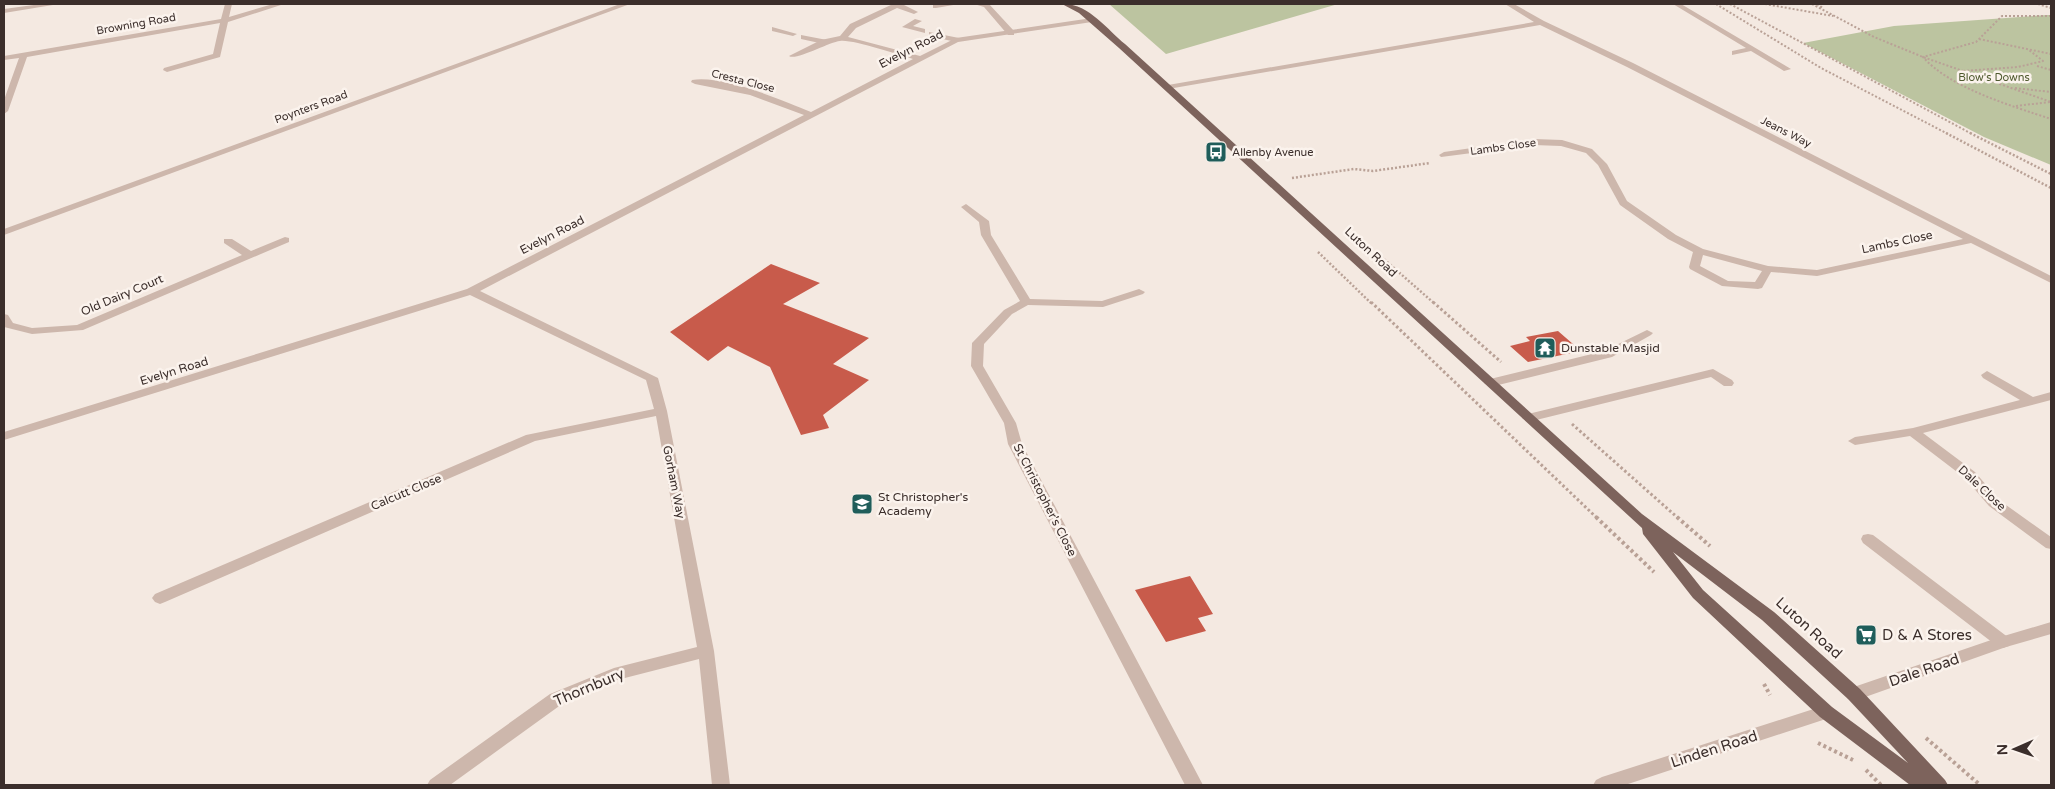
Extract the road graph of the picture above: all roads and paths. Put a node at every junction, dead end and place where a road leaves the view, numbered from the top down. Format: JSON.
{"nodes":[{"id":1,"x":55,"y":4,"type":"edge"},
{"id":2,"x":228,"y":4,"type":"edge"},
{"id":3,"x":280,"y":4,"type":"edge"},
{"id":4,"x":626,"y":4,"type":"edge"},
{"id":5,"x":955,"y":4,"type":"edge"},
{"id":6,"x":978,"y":4,"type":"edge"},
{"id":7,"x":1066,"y":4,"type":"edge"},
{"id":8,"x":1510,"y":4,"type":"edge"},
{"id":9,"x":1676,"y":4,"type":"edge"},
{"id":10,"x":1716,"y":4,"type":"edge"},
{"id":11,"x":1730,"y":4,"type":"edge"},
{"id":12,"x":1765,"y":4,"type":"edge"},
{"id":13,"x":1812,"y":4,"type":"edge"},
{"id":14,"x":1818,"y":4,"type":"edge"},
{"id":15,"x":2038,"y":4,"type":"edge"},
{"id":16,"x":898,"y":5,"type":"edge"},
{"id":17,"x":936,"y":6,"type":"dead end"},
{"id":18,"x":1081,"y":8,"type":"edge"},
{"id":19,"x":2051,"y":8,"type":"edge"},
{"id":20,"x":4,"y":11,"type":"edge"},
{"id":21,"x":914,"y":12,"type":"dead end"},
{"id":22,"x":2051,"y":16,"type":"edge"},
{"id":23,"x":1839,"y":17,"type":"junction"},
{"id":24,"x":226,"y":20,"type":"junction"},
{"id":25,"x":1092,"y":20,"type":"junction"},
{"id":26,"x":918,"y":21,"type":"dead end"},
{"id":27,"x":1542,"y":23,"type":"junction"},
{"id":28,"x":774,"y":29,"type":"dead end"},
{"id":29,"x":922,"y":31,"type":"dead end"},
{"id":30,"x":1011,"y":33,"type":"junction"},
{"id":31,"x":793,"y":34,"type":"dead end"},
{"id":32,"x":932,"y":34,"type":"dead end"},
{"id":33,"x":804,"y":37,"type":"dead end"},
{"id":34,"x":843,"y":38,"type":"junction"},
{"id":35,"x":1979,"y":39,"type":"junction"},
{"id":36,"x":956,"y":40,"type":"junction"},
{"id":37,"x":824,"y":42,"type":"junction"},
{"id":38,"x":1752,"y":49,"type":"junction"},
{"id":39,"x":2029,"y":50,"type":"junction"},
{"id":40,"x":1735,"y":53,"type":"dead end"},
{"id":41,"x":24,"y":54,"type":"junction"},
{"id":42,"x":2051,"y":54,"type":"edge"},
{"id":43,"x":793,"y":56,"type":"dead end"},
{"id":44,"x":1922,"y":57,"type":"junction"},
{"id":45,"x":4,"y":58,"type":"edge"},
{"id":46,"x":919,"y":58,"type":"junction"},
{"id":47,"x":2036,"y":65,"type":"junction"},
{"id":48,"x":1787,"y":69,"type":"dead end"},
{"id":49,"x":167,"y":70,"type":"dead end"},
{"id":50,"x":2051,"y":70,"type":"edge"},
{"id":51,"x":1960,"y":71,"type":"junction"},
{"id":52,"x":695,"y":82,"type":"dead end"},
{"id":53,"x":2006,"y":86,"type":"junction"},
{"id":54,"x":1168,"y":87,"type":"junction"},
{"id":55,"x":2051,"y":92,"type":"edge"},
{"id":56,"x":2051,"y":102,"type":"edge"},
{"id":57,"x":2016,"y":106,"type":"junction"},
{"id":58,"x":4,"y":110,"type":"edge"},
{"id":59,"x":812,"y":115,"type":"junction"},
{"id":60,"x":2051,"y":119,"type":"edge"},
{"id":61,"x":1444,"y":156,"type":"joint"},
{"id":62,"x":2051,"y":174,"type":"edge"},
{"id":63,"x":1292,"y":178,"type":"dead end"},
{"id":64,"x":2051,"y":188,"type":"edge"},
{"id":65,"x":966,"y":207,"type":"dead end"},
{"id":66,"x":4,"y":232,"type":"edge"},
{"id":67,"x":285,"y":240,"type":"dead end"},
{"id":68,"x":1972,"y":240,"type":"junction"},
{"id":69,"x":228,"y":241,"type":"dead end"},
{"id":70,"x":1316,"y":249,"type":"dead end"},
{"id":71,"x":1699,"y":250,"type":"junction"},
{"id":72,"x":250,"y":255,"type":"junction"},
{"id":73,"x":1768,"y":269,"type":"junction"},
{"id":74,"x":2051,"y":280,"type":"edge"},
{"id":75,"x":471,"y":291,"type":"junction"},
{"id":76,"x":1139,"y":292,"type":"dead end"},
{"id":77,"x":1026,"y":302,"type":"junction"},
{"id":78,"x":4,"y":317,"type":"edge"},
{"id":79,"x":1647,"y":333,"type":"dead end"},
{"id":80,"x":1987,"y":375,"type":"dead end"},
{"id":81,"x":1490,"y":382,"type":"junction"},
{"id":82,"x":1728,"y":383,"type":"dead end"},
{"id":83,"x":2051,"y":396,"type":"edge"},
{"id":84,"x":2031,"y":401,"type":"junction"},
{"id":85,"x":661,"y":411,"type":"junction"},
{"id":86,"x":1528,"y":418,"type":"junction"},
{"id":87,"x":1913,"y":432,"type":"junction"},
{"id":88,"x":4,"y":436,"type":"edge"},
{"id":89,"x":1855,"y":441,"type":"dead end"},
{"id":90,"x":1637,"y":517,"type":"junction"},
{"id":91,"x":1868,"y":539,"type":"dead end"},
{"id":92,"x":2051,"y":544,"type":"edge"},
{"id":93,"x":1654,"y":573,"type":"dead end"},
{"id":94,"x":160,"y":598,"type":"dead end"},
{"id":95,"x":2051,"y":628,"type":"edge"},
{"id":96,"x":2003,"y":642,"type":"junction"},
{"id":97,"x":706,"y":651,"type":"junction"},
{"id":98,"x":1762,"y":680,"type":"dead end"},
{"id":99,"x":1854,"y":694,"type":"junction"},
{"id":100,"x":1770,"y":695,"type":"dead end"},
{"id":101,"x":1826,"y":712,"type":"junction"},
{"id":102,"x":1923,"y":735,"type":"dead end"},
{"id":103,"x":1818,"y":743,"type":"dead end"},
{"id":104,"x":1858,"y":763,"type":"dead end"},
{"id":105,"x":1864,"y":768,"type":"dead end"},
{"id":106,"x":436,"y":785,"type":"edge"},
{"id":107,"x":721,"y":785,"type":"edge"},
{"id":108,"x":1194,"y":785,"type":"edge"},
{"id":109,"x":1602,"y":785,"type":"edge"},
{"id":110,"x":1881,"y":785,"type":"edge"},
{"id":111,"x":1923,"y":785,"type":"edge"},
{"id":112,"x":1939,"y":785,"type":"edge"},
{"id":113,"x":1980,"y":785,"type":"edge"}],
"edges":[{"from":1,"to":20,"type":"street"},
{"from":2,"to":24,"type":"street"},
{"from":3,"to":24,"type":"street","name":"Browning Road"},
{"from":4,"to":66,"type":"street","name":"Poynters Road"},
{"from":5,"to":17,"type":"street"},
{"from":6,"to":30,"type":"street"},
{"from":7,"to":18,"type":"main road","name":"Luton Road"},
{"from":8,"to":27,"type":"street","name":"Jeans Way"},
{"from":9,"to":38,"type":"street"},
{"from":10,"to":64,"type":"path"},
{"from":11,"to":62,"type":"path"},
{"from":12,"to":23,"type":"path"},
{"from":13,"to":23,"type":"path"},
{"from":14,"to":23,"type":"path"},
{"from":15,"to":19,"type":"path"},
{"from":16,"to":21,"type":"street"},
{"from":16,"to":34,"type":"street"},
{"from":18,"to":25,"type":"main road","name":"Luton Road"},
{"from":22,"to":35,"type":"path"},
{"from":23,"to":44,"type":"path"},
{"from":24,"to":41,"type":"street","name":"Browning Road"},
{"from":24,"to":49,"type":"street"},
{"from":25,"to":30,"type":"street","name":"Evelyn Road"},
{"from":25,"to":54,"type":"main road","name":"Luton Road"},
{"from":26,"to":29,"type":"street"},
{"from":27,"to":54,"type":"street"},
{"from":27,"to":68,"type":"street","name":"Jeans Way"},
{"from":28,"to":31,"type":"street"},
{"from":30,"to":36,"type":"street","name":"Evelyn Road"},
{"from":32,"to":36,"type":"street"},
{"from":33,"to":37,"type":"street"},
{"from":34,"to":37,"type":"street"},
{"from":34,"to":46,"type":"street"},
{"from":35,"to":39,"type":"path"},
{"from":35,"to":44,"type":"path"},
{"from":36,"to":46,"type":"street","name":"Evelyn Road"},
{"from":37,"to":43,"type":"street"},
{"from":38,"to":40,"type":"street"},
{"from":38,"to":48,"type":"street"},
{"from":39,"to":42,"type":"path"},
{"from":39,"to":47,"type":"path"},
{"from":41,"to":45,"type":"street","name":"Browning Road"},
{"from":41,"to":58,"type":"street"},
{"from":44,"to":51,"type":"path"},
{"from":44,"to":57,"type":"path"},
{"from":46,"to":59,"type":"street","name":"Evelyn Road"},
{"from":47,"to":50,"type":"path"},
{"from":47,"to":51,"type":"path"},
{"from":51,"to":53,"type":"path"},
{"from":52,"to":59,"type":"street","name":"Cresta Close"},
{"from":53,"to":55,"type":"path"},
{"from":53,"to":56,"type":"path"},
{"from":54,"to":81,"type":"main road","name":"Luton Road"},
{"from":56,"to":57,"type":"path"},
{"from":57,"to":60,"type":"path"},
{"from":59,"to":75,"type":"street","name":"Evelyn Road"},
{"from":61,"to":63,"type":"path"},
{"from":61,"to":71,"type":"street","name":"Lambs Close"},
{"from":65,"to":77,"type":"street"},
{"from":67,"to":72,"type":"street","name":"Old Dairy Court"},
{"from":68,"to":73,"type":"street","name":"Lambs Close"},
{"from":68,"to":74,"type":"street","name":"Jeans Way"},
{"from":69,"to":72,"type":"street"},
{"from":70,"to":93,"type":"path"},
{"from":71,"to":73,"type":"street","name":"Lambs Close"},
{"from":71,"to":73,"type":"street"},
{"from":72,"to":78,"type":"street","name":"Old Dairy Court"},
{"from":75,"to":85,"type":"street","name":"Gorham Way"},
{"from":75,"to":88,"type":"street","name":"Evelyn Road"},
{"from":76,"to":77,"type":"street"},
{"from":77,"to":108,"type":"street","name":"St Christopher's Close"},
{"from":79,"to":81,"type":"street"},
{"from":80,"to":84,"type":"street"},
{"from":81,"to":86,"type":"main road","name":"Luton Road"},
{"from":82,"to":86,"type":"street"},
{"from":83,"to":84,"type":"street"},
{"from":84,"to":87,"type":"street"},
{"from":85,"to":94,"type":"street","name":"Calcutt Close"},
{"from":85,"to":97,"type":"street","name":"Gorham Way"},
{"from":86,"to":90,"type":"main road","name":"Luton Road"},
{"from":87,"to":89,"type":"street"},
{"from":87,"to":92,"type":"street","name":"Dale Close"},
{"from":90,"to":99,"type":"main road","name":"Luton Road"},
{"from":90,"to":101,"type":"main road","name":"Luton Road"},
{"from":91,"to":96,"type":"street"},
{"from":95,"to":96,"type":"street","name":"Dale Road"},
{"from":96,"to":99,"type":"street","name":"Dale Road"},
{"from":97,"to":106,"type":"street","name":"Thornbury"},
{"from":97,"to":107,"type":"street","name":"Gorham Way"},
{"from":98,"to":100,"type":"path"},
{"from":99,"to":112,"type":"main road","name":"Luton Road"},
{"from":101,"to":109,"type":"street","name":"Linden Road"},
{"from":101,"to":111,"type":"main road","name":"Luton Road"},
{"from":102,"to":113,"type":"path"},
{"from":103,"to":104,"type":"path"},
{"from":105,"to":110,"type":"path"}]}
